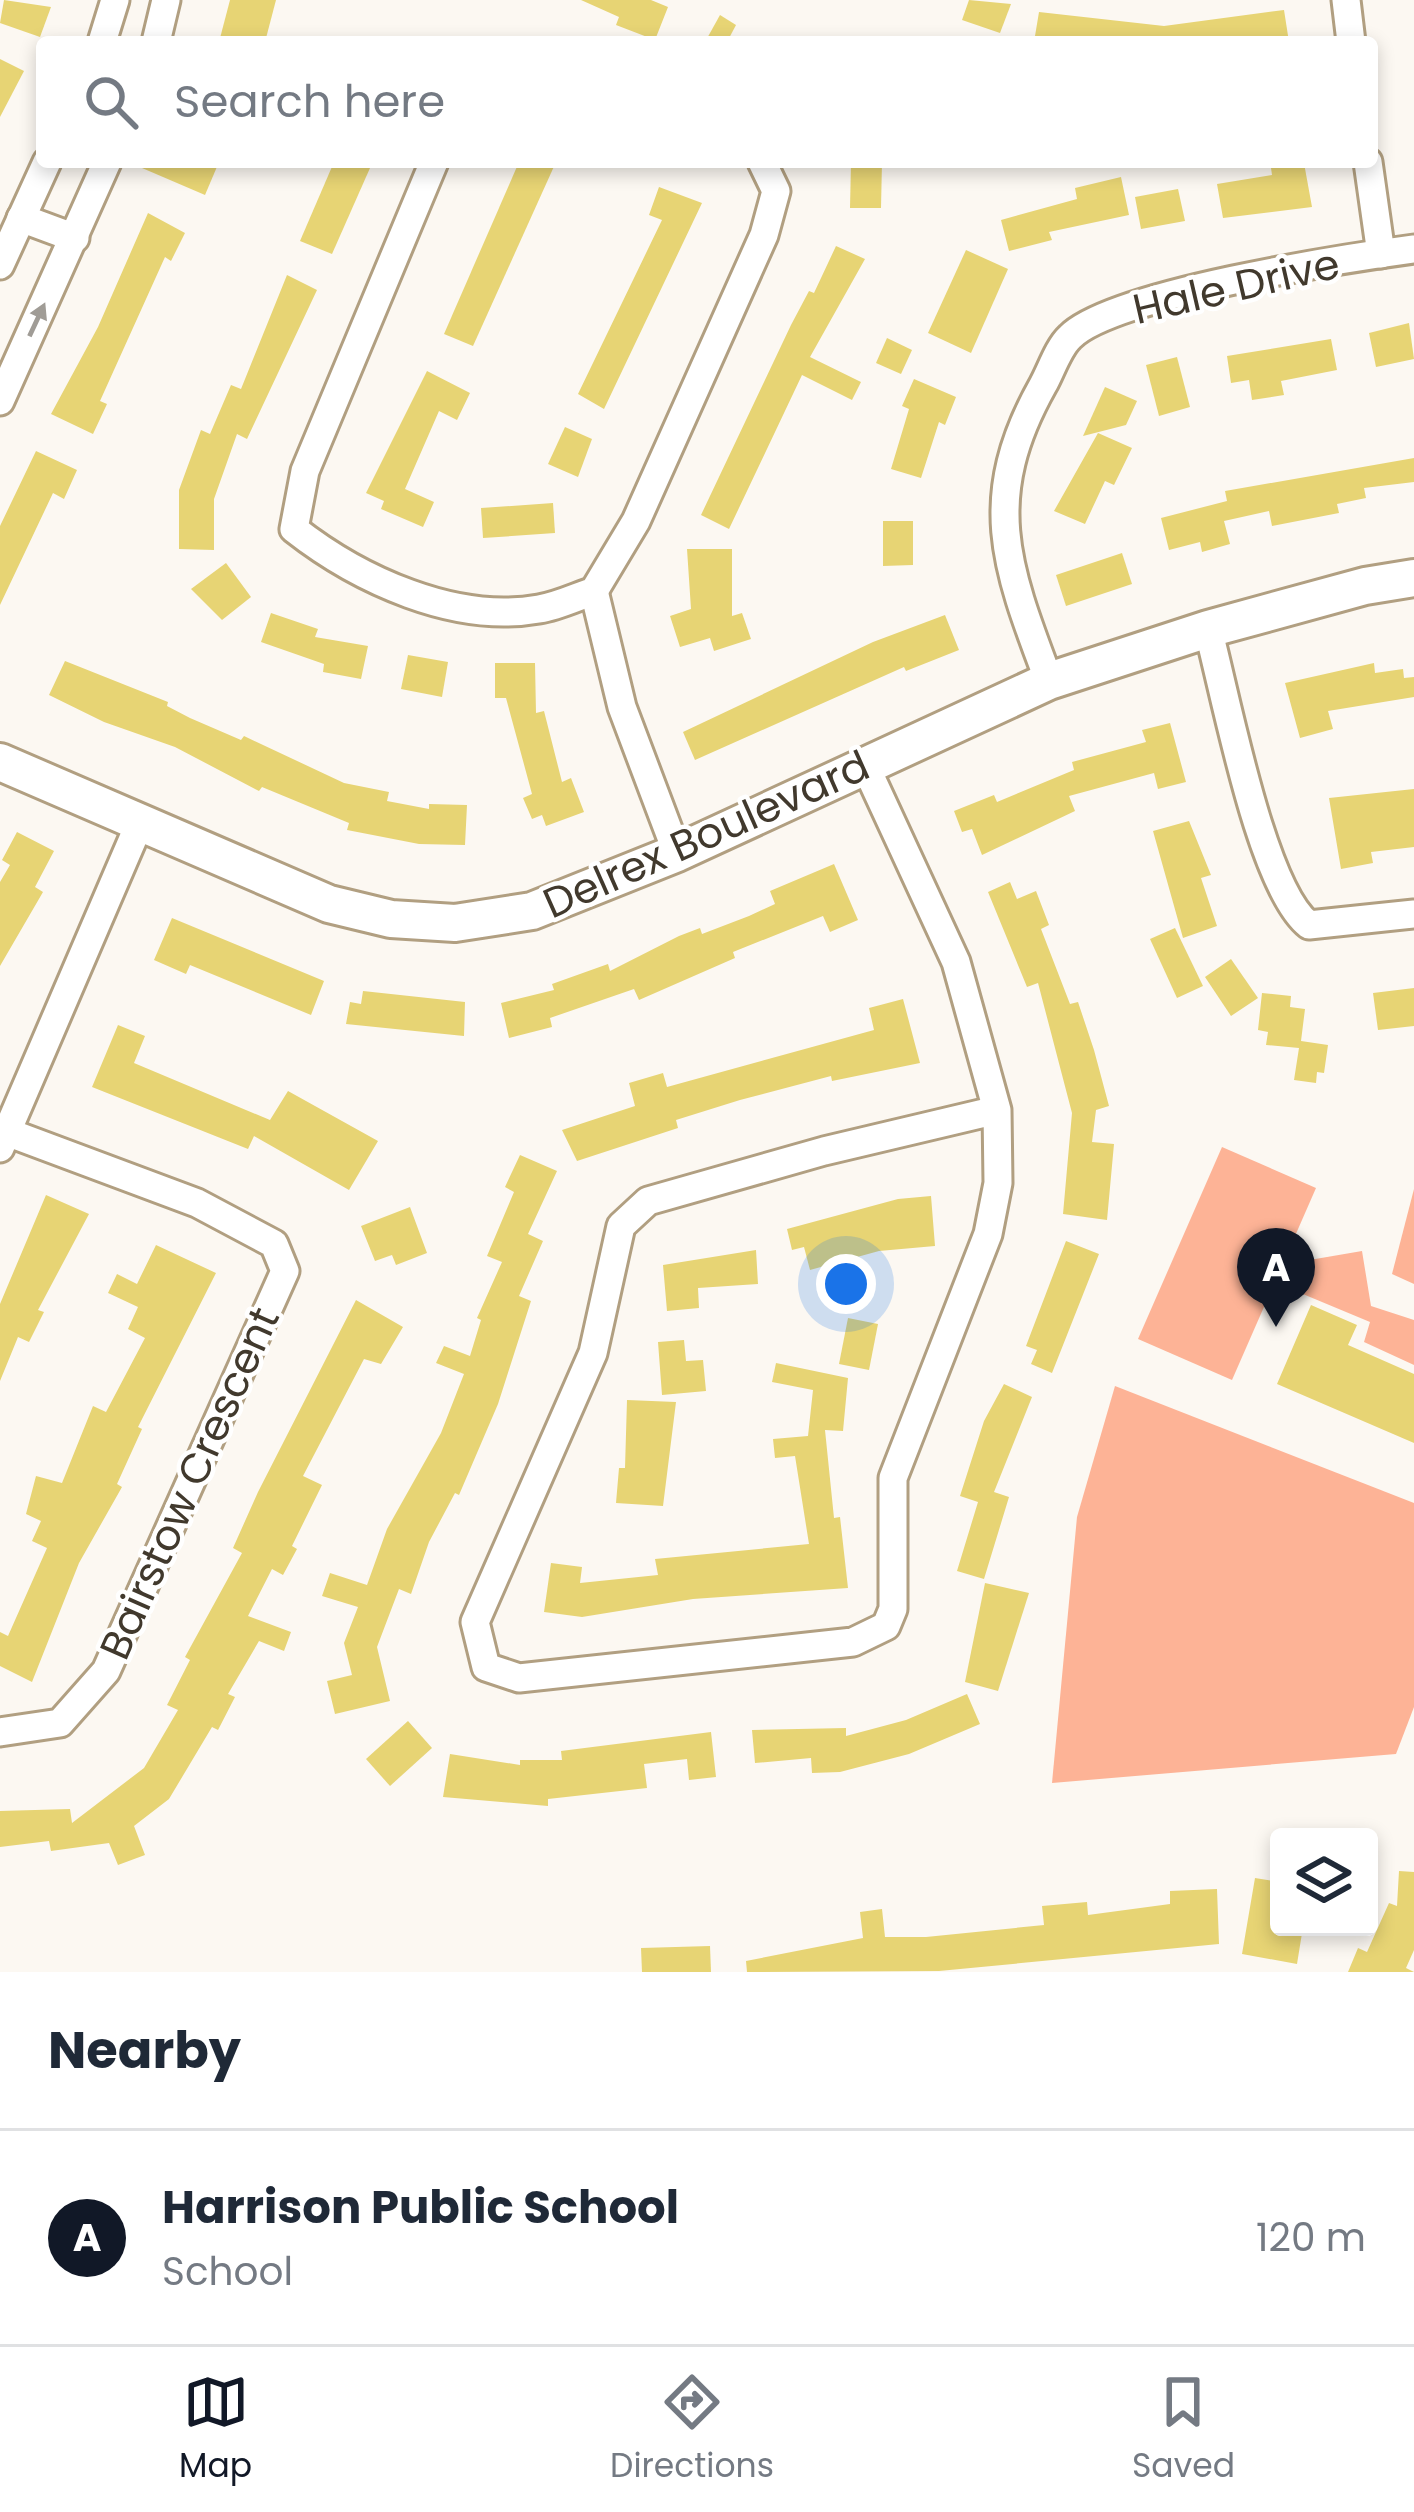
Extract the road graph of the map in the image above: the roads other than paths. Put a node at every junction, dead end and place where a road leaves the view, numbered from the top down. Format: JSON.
{"nodes":[{"id":1,"x":116,"y":0,"type":"edge"},
{"id":2,"x":166,"y":0,"type":"edge"},
{"id":3,"x":1346,"y":0,"type":"edge"},
{"id":4,"x":104,"y":36,"type":"edge"},
{"id":5,"x":157,"y":36,"type":"edge"},
{"id":6,"x":1351,"y":36,"type":"edge"},
{"id":7,"x":44,"y":168,"type":"edge"},
{"id":8,"x":104,"y":168,"type":"edge"},
{"id":9,"x":431,"y":168,"type":"edge"},
{"id":10,"x":765,"y":168,"type":"edge"},
{"id":11,"x":1369,"y":168,"type":"edge"},
{"id":12,"x":21,"y":218,"type":"junction"},
{"id":13,"x":75,"y":238,"type":"junction"},
{"id":14,"x":1414,"y":249,"type":"edge"},
{"id":15,"x":1381,"y":254,"type":"junction"},
{"id":16,"x":0,"y":265,"type":"edge"},
{"id":17,"x":0,"y":401,"type":"edge"},
{"id":18,"x":1414,"y":578,"type":"edge"},
{"id":19,"x":594,"y":591,"type":"junction"},
{"id":20,"x":1208,"y":629,"type":"junction"},
{"id":21,"x":1049,"y":681,"type":"junction"},
{"id":22,"x":0,"y":762,"type":"edge"},
{"id":23,"x":865,"y":765,"type":"junction"},
{"id":24,"x":138,"y":826,"type":"junction"},
{"id":25,"x":677,"y":853,"type":"junction"},
{"id":26,"x":1414,"y":914,"type":"edge"},
{"id":27,"x":997,"y":1110,"type":"junction"},
{"id":28,"x":4,"y":1140,"type":"edge"},
{"id":29,"x":0,"y":1732,"type":"edge"}],
"edges":[{"from":1,"to":4,"type":"street"},
{"from":2,"to":5,"type":"street"},
{"from":3,"to":6,"type":"street"},
{"from":7,"to":12,"type":"street"},
{"from":8,"to":13,"type":"street"},
{"from":9,"to":19,"type":"street"},
{"from":10,"to":19,"type":"street"},
{"from":11,"to":15,"type":"street"},
{"from":12,"to":13,"type":"street"},
{"from":12,"to":16,"type":"street"},
{"from":17,"to":13,"type":"street","one_way":true},
{"from":14,"to":15,"type":"street","name":"Hale Drive"},
{"from":15,"to":21,"type":"street","name":"Hale Drive"},
{"from":18,"to":20,"type":"street","name":"Delrex Boulevard"},
{"from":19,"to":25,"type":"street"},
{"from":20,"to":21,"type":"street","name":"Delrex Boulevard"},
{"from":20,"to":26,"type":"street"},
{"from":21,"to":23,"type":"street","name":"Delrex Boulevard"},
{"from":22,"to":24,"type":"street","name":"Delrex Boulevard"},
{"from":23,"to":25,"type":"street","name":"Delrex Boulevard"},
{"from":23,"to":27,"type":"street"},
{"from":24,"to":25,"type":"street","name":"Delrex Boulevard"},
{"from":24,"to":28,"type":"street"},
{"from":27,"to":27,"type":"street"},
{"from":28,"to":29,"type":"street","name":"Bairstow Crescent"}]}
